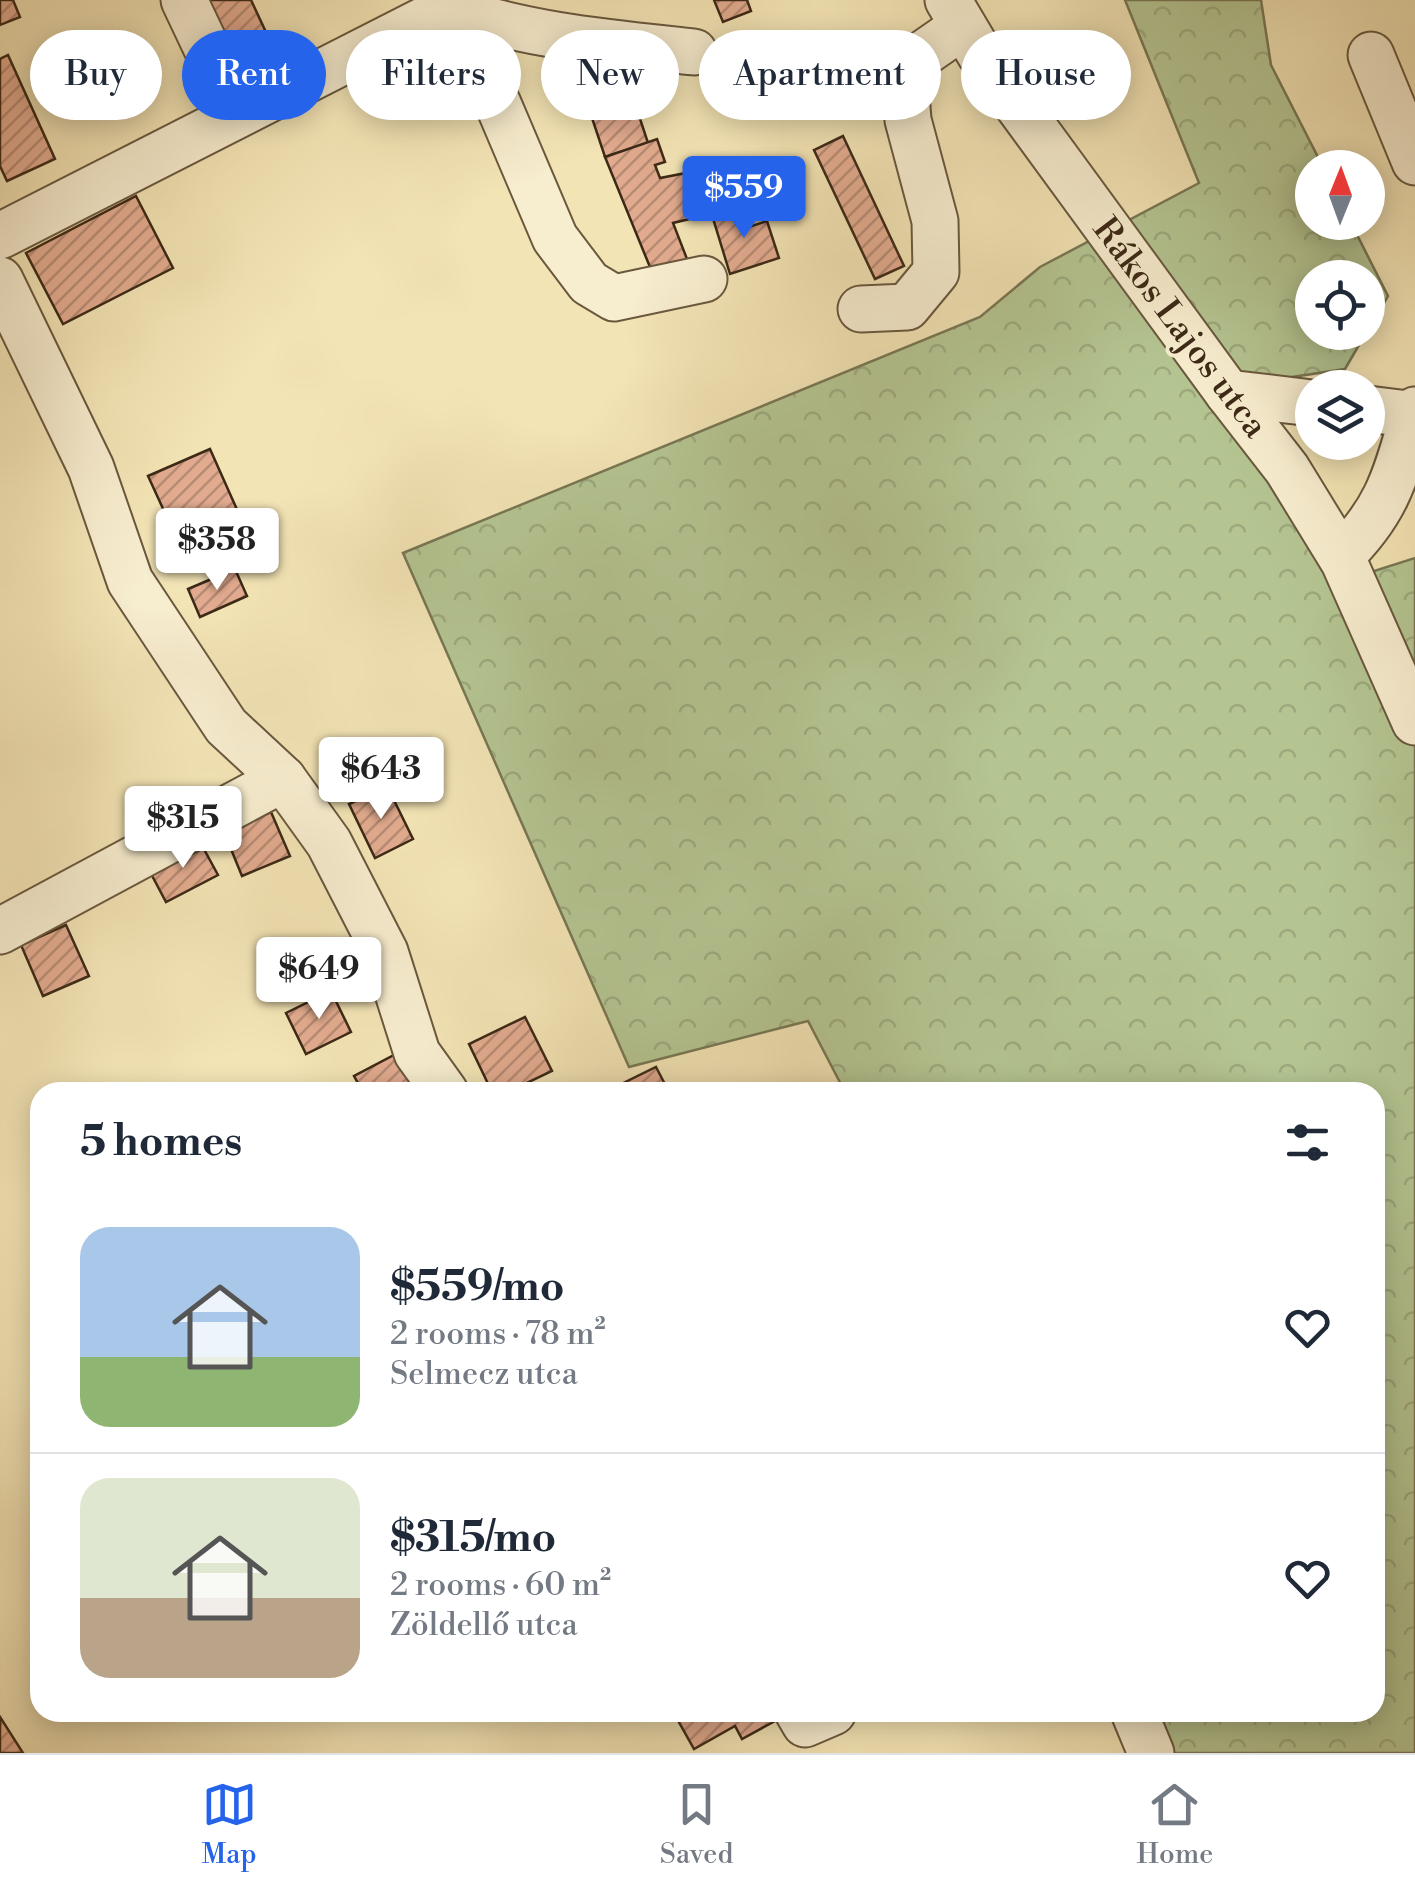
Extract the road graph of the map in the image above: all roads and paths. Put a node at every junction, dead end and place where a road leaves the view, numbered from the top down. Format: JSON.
{"nodes":[{"id":1,"x":184,"y":0,"type":"edge"},
{"id":2,"x":446,"y":4,"type":"edge"},
{"id":3,"x":956,"y":13,"type":"edge"},
{"id":4,"x":198,"y":30,"type":"edge"},
{"id":5,"x":694,"y":52,"type":"dead end"},
{"id":6,"x":1371,"y":55,"type":"dead end"},
{"id":7,"x":326,"y":67,"type":"edge"},
{"id":8,"x":226,"y":120,"type":"edge"},
{"id":9,"x":1415,"y":162,"type":"edge"},
{"id":10,"x":0,"y":236,"type":"edge"},
{"id":11,"x":704,"y":279,"type":"dead end"},
{"id":12,"x":0,"y":280,"type":"edge"},
{"id":13,"x":861,"y":309,"type":"dead end"},
{"id":14,"x":1228,"y":393,"type":"junction"},
{"id":15,"x":1295,"y":401,"type":"edge"},
{"id":16,"x":1385,"y":410,"type":"edge"},
{"id":17,"x":1415,"y":413,"type":"edge"},
{"id":18,"x":1341,"y":556,"type":"junction"},
{"id":19,"x":1415,"y":722,"type":"edge"},
{"id":20,"x":282,"y":778,"type":"junction"},
{"id":21,"x":0,"y":931,"type":"edge"},
{"id":22,"x":438,"y":1082,"type":"edge"},
{"id":23,"x":1138,"y":1722,"type":"edge"},
{"id":24,"x":1151,"y":1753,"type":"edge"}],
"edges":[{"from":1,"to":4,"type":"street"},
{"from":2,"to":5,"type":"street"},
{"from":2,"to":7,"type":"street"},
{"from":2,"to":11,"type":"street"},
{"from":3,"to":13,"type":"street"},
{"from":3,"to":14,"type":"street","name":"Rákos Lajos utca"},
{"from":6,"to":9,"type":"street"},
{"from":8,"to":10,"type":"street"},
{"from":12,"to":20,"type":"street"},
{"from":14,"to":15,"type":"street"},
{"from":14,"to":18,"type":"street","name":"Rákos Lajos utca"},
{"from":16,"to":17,"type":"street"},
{"from":17,"to":18,"type":"street"},
{"from":18,"to":19,"type":"street","name":"Rákos Lajos utca"},
{"from":20,"to":21,"type":"street"},
{"from":20,"to":22,"type":"street"},
{"from":23,"to":24,"type":"street"}]}
